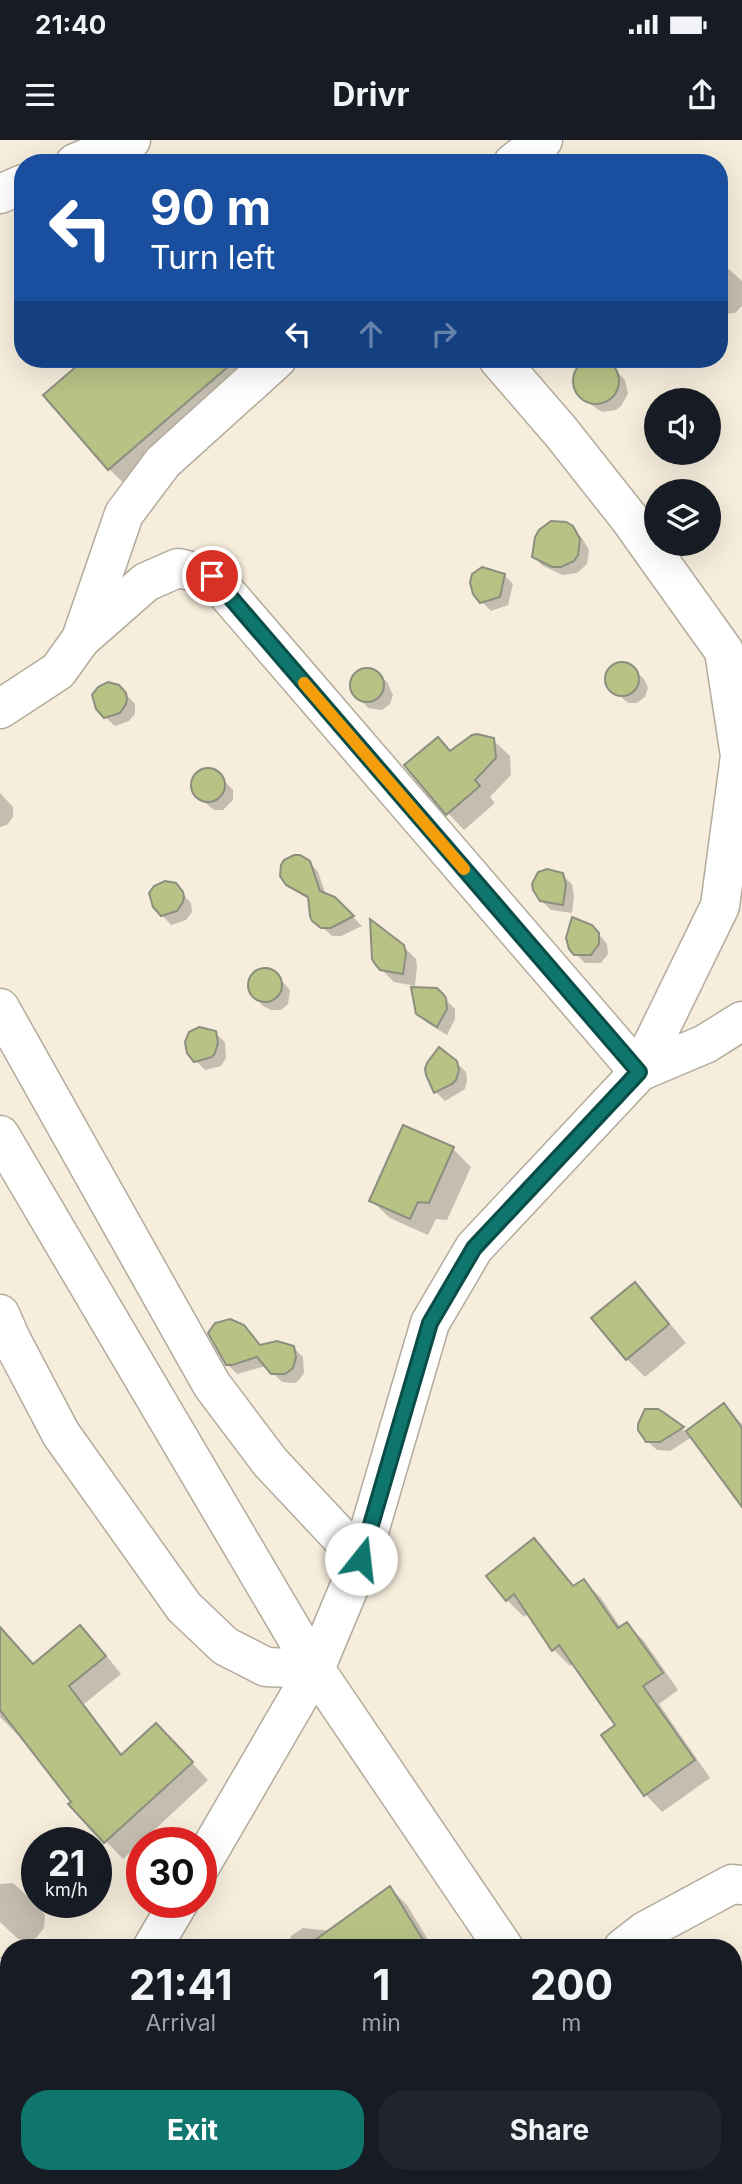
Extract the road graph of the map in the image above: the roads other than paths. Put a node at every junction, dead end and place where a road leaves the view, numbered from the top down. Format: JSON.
{"nodes":[{"id":1,"x":131,"y":140,"type":"edge"},
{"id":2,"x":543,"y":140,"type":"edge"},
{"id":3,"x":97,"y":154,"type":"edge"},
{"id":4,"x":525,"y":154,"type":"edge"},
{"id":5,"x":267,"y":368,"type":"edge"},
{"id":6,"x":506,"y":368,"type":"edge"},
{"id":7,"x":81,"y":639,"type":"junction"},
{"id":8,"x":0,"y":709,"type":"edge"},
{"id":9,"x":0,"y":1008,"type":"edge"},
{"id":10,"x":742,"y":1021,"type":"edge"},
{"id":11,"x":639,"y":1072,"type":"junction"},
{"id":12,"x":0,"y":1135,"type":"edge"},
{"id":13,"x":0,"y":1314,"type":"edge"},
{"id":14,"x":361,"y":1559,"type":"junction"},
{"id":15,"x":315,"y":1670,"type":"junction"},
{"id":16,"x":217,"y":1838,"type":"edge"},
{"id":17,"x":739,"y":1882,"type":"edge"},
{"id":18,"x":170,"y":1918,"type":"edge"},
{"id":19,"x":157,"y":1939,"type":"edge"},
{"id":20,"x":498,"y":1939,"type":"edge"},
{"id":21,"x":634,"y":1939,"type":"edge"}],
"edges":[{"from":1,"to":3,"type":"street"},
{"from":2,"to":4,"type":"street"},
{"from":5,"to":7,"type":"street"},
{"from":6,"to":11,"type":"street"},
{"from":7,"to":8,"type":"street"},
{"from":7,"to":11,"type":"street"},
{"from":9,"to":14,"type":"street"},
{"from":10,"to":11,"type":"street"},
{"from":11,"to":14,"type":"street"},
{"from":12,"to":15,"type":"street"},
{"from":13,"to":15,"type":"street"},
{"from":14,"to":15,"type":"street"},
{"from":15,"to":16,"type":"street"},
{"from":15,"to":20,"type":"street"},
{"from":17,"to":21,"type":"street"},
{"from":18,"to":19,"type":"street"}]}
